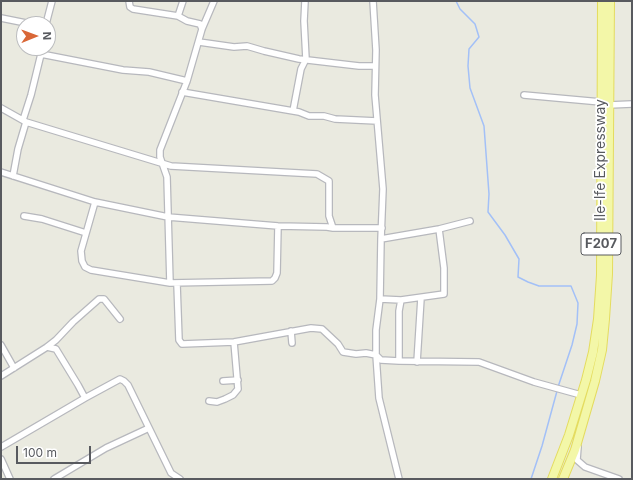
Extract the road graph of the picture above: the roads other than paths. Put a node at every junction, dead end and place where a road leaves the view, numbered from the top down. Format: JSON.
{"nodes":[{"id":1,"x":52,"y":1,"type":"edge"},
{"id":2,"x":129,"y":1,"type":"edge"},
{"id":3,"x":183,"y":1,"type":"edge"},
{"id":4,"x":214,"y":1,"type":"edge"},
{"id":5,"x":305,"y":1,"type":"edge"},
{"id":6,"x":373,"y":1,"type":"edge"},
{"id":7,"x":602,"y":1,"type":"edge"},
{"id":8,"x":610,"y":1,"type":"edge"},
{"id":9,"x":606,"y":10,"type":"junction"},
{"id":10,"x":48,"y":16,"type":"edge"},
{"id":11,"x":178,"y":16,"type":"junction"},
{"id":12,"x":1,"y":18,"type":"edge"},
{"id":13,"x":16,"y":21,"type":"edge"},
{"id":14,"x":202,"y":29,"type":"junction"},
{"id":15,"x":199,"y":42,"type":"junction"},
{"id":16,"x":56,"y":54,"type":"edge"},
{"id":17,"x":41,"y":56,"type":"edge"},
{"id":18,"x":306,"y":59,"type":"junction"},
{"id":19,"x":375,"y":66,"type":"junction"},
{"id":20,"x":187,"y":80,"type":"junction"},
{"id":21,"x":182,"y":92,"type":"junction"},
{"id":22,"x":524,"y":95,"type":"dead end"},
{"id":23,"x":601,"y":102,"type":"junction"},
{"id":24,"x":632,"y":104,"type":"edge"},
{"id":25,"x":609,"y":105,"type":"junction"},
{"id":26,"x":1,"y":108,"type":"edge"},
{"id":27,"x":293,"y":111,"type":"junction"},
{"id":28,"x":24,"y":121,"type":"junction"},
{"id":29,"x":377,"y":121,"type":"junction"},
{"id":30,"x":163,"y":163,"type":"junction"},
{"id":31,"x":1,"y":172,"type":"edge"},
{"id":32,"x":13,"y":176,"type":"junction"},
{"id":33,"x":95,"y":202,"type":"junction"},
{"id":34,"x":24,"y":216,"type":"dead end"},
{"id":35,"x":168,"y":217,"type":"junction"},
{"id":36,"x":470,"y":221,"type":"dead end"},
{"id":37,"x":278,"y":226,"type":"junction"},
{"id":38,"x":330,"y":227,"type":"junction"},
{"id":39,"x":382,"y":228,"type":"junction"},
{"id":40,"x":439,"y":229,"type":"junction"},
{"id":41,"x":86,"y":233,"type":"junction"},
{"id":42,"x":380,"y":239,"type":"junction"},
{"id":43,"x":170,"y":284,"type":"junction"},
{"id":44,"x":177,"y":284,"type":"junction"},
{"id":45,"x":420,"y":298,"type":"junction"},
{"id":46,"x":380,"y":299,"type":"junction"},
{"id":47,"x":401,"y":300,"type":"junction"},
{"id":48,"x":120,"y":318,"type":"dead end"},
{"id":49,"x":291,"y":331,"type":"junction"},
{"id":50,"x":56,"y":340,"type":"junction"},
{"id":51,"x":234,"y":342,"type":"junction"},
{"id":52,"x":292,"y":343,"type":"dead end"},
{"id":53,"x":1,"y":345,"type":"edge"},
{"id":54,"x":47,"y":347,"type":"junction"},
{"id":55,"x":56,"y":349,"type":"junction"},
{"id":56,"x":376,"y":355,"type":"junction"},
{"id":57,"x":399,"y":361,"type":"junction"},
{"id":58,"x":417,"y":362,"type":"junction"},
{"id":59,"x":14,"y":368,"type":"junction"},
{"id":60,"x":1,"y":376,"type":"edge"},
{"id":61,"x":238,"y":380,"type":"junction"},
{"id":62,"x":222,"y":381,"type":"dead end"},
{"id":63,"x":581,"y":395,"type":"junction"},
{"id":64,"x":85,"y":398,"type":"junction"},
{"id":65,"x":209,"y":401,"type":"dead end"},
{"id":66,"x":149,"y":428,"type":"junction"},
{"id":67,"x":578,"y":440,"type":"junction"},
{"id":68,"x":1,"y":447,"type":"edge"},
{"id":69,"x":1,"y":459,"type":"edge"},
{"id":70,"x":178,"y":477,"type":"edge"},
{"id":71,"x":10,"y":479,"type":"edge"},
{"id":72,"x":54,"y":479,"type":"edge"},
{"id":73,"x":168,"y":479,"type":"edge"},
{"id":74,"x":399,"y":479,"type":"edge"},
{"id":75,"x":552,"y":479,"type":"edge"},
{"id":76,"x":563,"y":479,"type":"edge"},
{"id":77,"x":619,"y":479,"type":"edge"}],
"edges":[{"from":1,"to":10,"type":"street"},
{"from":2,"to":11,"type":"street"},
{"from":3,"to":11,"type":"street"},
{"from":4,"to":14,"type":"street"},
{"from":5,"to":18,"type":"street"},
{"from":6,"to":19,"type":"street"},
{"from":7,"to":9,"type":"main road","name":"Ile-Ife Expressway","number":"F207"},
{"from":8,"to":9,"type":"main road","name":"Ile-Ife Expressway","number":"F207"},
{"from":9,"to":23,"type":"main road","name":"Ile-Ife Expressway","number":"F207"},
{"from":9,"to":25,"type":"main road","name":"Ile-Ife Expressway","number":"F207"},
{"from":11,"to":14,"type":"street"},
{"from":12,"to":13,"type":"street"},
{"from":14,"to":15,"type":"street"},
{"from":15,"to":18,"type":"street"},
{"from":15,"to":20,"type":"street"},
{"from":16,"to":20,"type":"street"},
{"from":17,"to":28,"type":"street"},
{"from":18,"to":19,"type":"street"},
{"from":18,"to":27,"type":"street"},
{"from":19,"to":29,"type":"street"},
{"from":20,"to":21,"type":"street"},
{"from":21,"to":27,"type":"street"},
{"from":21,"to":30,"type":"street"},
{"from":22,"to":23,"type":"street"},
{"from":23,"to":63,"type":"main road","name":"Ile-Ife Expressway","number":"F207"},
{"from":24,"to":25,"type":"street"},
{"from":25,"to":67,"type":"main road","name":"Ile-Ife Expressway","number":"F207"},
{"from":26,"to":28,"type":"street"},
{"from":27,"to":29,"type":"street"},
{"from":28,"to":30,"type":"street"},
{"from":28,"to":32,"type":"street"},
{"from":29,"to":39,"type":"street"},
{"from":30,"to":35,"type":"street"},
{"from":30,"to":38,"type":"street"},
{"from":31,"to":32,"type":"street"},
{"from":32,"to":33,"type":"street"},
{"from":33,"to":35,"type":"street"},
{"from":33,"to":41,"type":"street"},
{"from":34,"to":41,"type":"street"},
{"from":35,"to":37,"type":"street"},
{"from":35,"to":43,"type":"street"},
{"from":36,"to":40,"type":"street"},
{"from":37,"to":38,"type":"street"},
{"from":37,"to":44,"type":"street"},
{"from":38,"to":39,"type":"street"},
{"from":39,"to":42,"type":"street"},
{"from":40,"to":42,"type":"street"},
{"from":40,"to":45,"type":"street"},
{"from":41,"to":43,"type":"street"},
{"from":42,"to":46,"type":"street"},
{"from":43,"to":44,"type":"street"},
{"from":44,"to":51,"type":"street"},
{"from":45,"to":47,"type":"street"},
{"from":45,"to":58,"type":"street"},
{"from":46,"to":47,"type":"street"},
{"from":46,"to":56,"type":"street"},
{"from":47,"to":57,"type":"street"},
{"from":48,"to":50,"type":"street"},
{"from":49,"to":51,"type":"street"},
{"from":49,"to":52,"type":"street"},
{"from":49,"to":56,"type":"street"},
{"from":50,"to":54,"type":"street"},
{"from":50,"to":55,"type":"street"},
{"from":51,"to":61,"type":"street"},
{"from":53,"to":59,"type":"street"},
{"from":54,"to":55,"type":"street"},
{"from":54,"to":59,"type":"street"},
{"from":55,"to":64,"type":"street"},
{"from":56,"to":57,"type":"street"},
{"from":56,"to":74,"type":"street"},
{"from":57,"to":58,"type":"street"},
{"from":58,"to":63,"type":"street"},
{"from":59,"to":60,"type":"street"},
{"from":61,"to":62,"type":"street"},
{"from":61,"to":65,"type":"street"},
{"from":63,"to":75,"type":"main road","name":"Ile-Ife Expressway","number":"F207"},
{"from":64,"to":66,"type":"street"},
{"from":64,"to":68,"type":"street"},
{"from":66,"to":70,"type":"street"},
{"from":66,"to":72,"type":"street"},
{"from":67,"to":76,"type":"main road","name":"Ile-Ife Expressway","number":"F207"},
{"from":67,"to":77,"type":"street"},
{"from":69,"to":71,"type":"street"},
{"from":70,"to":73,"type":"street"}]}
